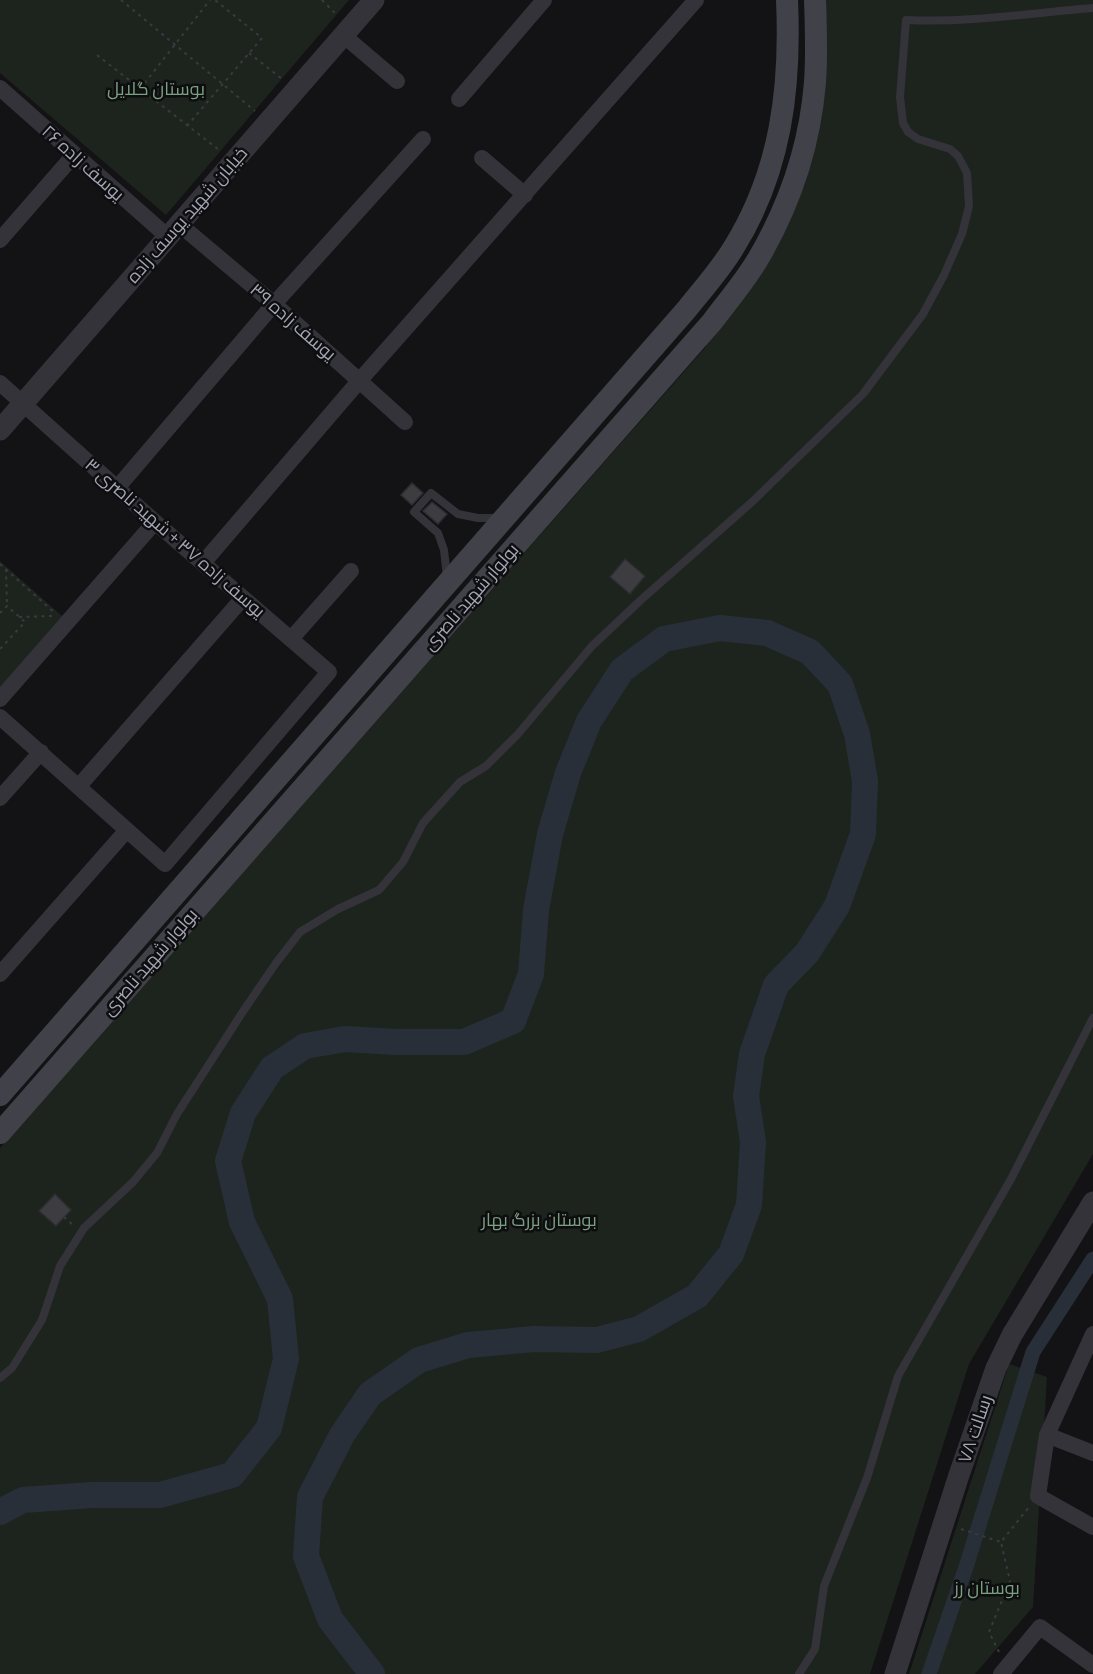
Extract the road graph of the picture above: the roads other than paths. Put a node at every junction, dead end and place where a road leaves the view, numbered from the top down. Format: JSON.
{"nodes":[{"id":1,"x":374,"y":0,"type":"edge"},
{"id":2,"x":544,"y":0,"type":"edge"},
{"id":3,"x":696,"y":0,"type":"edge"},
{"id":4,"x":787,"y":0,"type":"edge"},
{"id":5,"x":815,"y":0,"type":"edge"},
{"id":6,"x":1093,"y":8,"type":"edge"},
{"id":7,"x":343,"y":35,"type":"junction"},
{"id":8,"x":397,"y":81,"type":"dead end"},
{"id":9,"x":0,"y":88,"type":"edge"},
{"id":10,"x":459,"y":99,"type":"dead end"},
{"id":11,"x":423,"y":138,"type":"dead end"},
{"id":12,"x":74,"y":155,"type":"junction"},
{"id":13,"x":482,"y":158,"type":"dead end"},
{"id":14,"x":525,"y":195,"type":"junction"},
{"id":15,"x":173,"y":230,"type":"junction"},
{"id":16,"x":0,"y":240,"type":"edge"},
{"id":17,"x":274,"y":304,"type":"junction"},
{"id":18,"x":360,"y":380,"type":"junction"},
{"id":19,"x":0,"y":383,"type":"edge"},
{"id":20,"x":23,"y":403,"type":"junction"},
{"id":21,"x":405,"y":422,"type":"dead end"},
{"id":22,"x":0,"y":430,"type":"edge"},
{"id":23,"x":117,"y":488,"type":"junction"},
{"id":24,"x":505,"y":518,"type":"junction"},
{"id":25,"x":155,"y":522,"type":"junction"},
{"id":26,"x":203,"y":564,"type":"junction"},
{"id":27,"x":351,"y":572,"type":"dead end"},
{"id":28,"x":447,"y":583,"type":"junction"},
{"id":29,"x":243,"y":598,"type":"junction"},
{"id":30,"x":291,"y":639,"type":"junction"},
{"id":31,"x":0,"y":699,"type":"edge"},
{"id":32,"x":332,"y":715,"type":"junction"},
{"id":33,"x":0,"y":717,"type":"edge"},
{"id":34,"x":352,"y":733,"type":"junction"},
{"id":35,"x":41,"y":752,"type":"junction"},
{"id":36,"x":79,"y":786,"type":"junction"},
{"id":37,"x":0,"y":798,"type":"edge"},
{"id":38,"x":127,"y":830,"type":"junction"},
{"id":39,"x":0,"y":974,"type":"edge"},
{"id":40,"x":1093,"y":1018,"type":"edge"},
{"id":41,"x":0,"y":1095,"type":"edge"},
{"id":42,"x":0,"y":1133,"type":"edge"},
{"id":43,"x":1093,"y":1202,"type":"edge"},
{"id":44,"x":1093,"y":1334,"type":"edge"},
{"id":45,"x":1089,"y":1352,"type":"edge"},
{"id":46,"x":0,"y":1378,"type":"edge"},
{"id":47,"x":1047,"y":1435,"type":"junction"},
{"id":48,"x":1093,"y":1453,"type":"edge"},
{"id":49,"x":1093,"y":1527,"type":"edge"},
{"id":50,"x":1093,"y":1665,"type":"edge"},
{"id":51,"x":1004,"y":1671,"type":"edge"},
{"id":52,"x":799,"y":1674,"type":"edge"},
{"id":53,"x":895,"y":1674,"type":"edge"}],
"edges":[{"from":1,"to":7,"type":"street","name":"خیابان شهید یوسف زاده"},
{"from":2,"to":10,"type":"street"},
{"from":3,"to":14,"type":"street"},
{"from":4,"to":24,"type":"main road","name":"بولوار شهید ناصری"},
{"from":5,"to":34,"type":"main road","name":"بولوار شهید ناصری"},
{"from":6,"to":46,"type":"lane"},
{"from":7,"to":8,"type":"street"},
{"from":7,"to":15,"type":"street","name":"خیابان شهید یوسف زاده"},
{"from":9,"to":12,"type":"street","name":"یوسف زاده ۲۶"},
{"from":11,"to":17,"type":"street"},
{"from":12,"to":15,"type":"street","name":"یوسف زاده ۲۶"},
{"from":12,"to":16,"type":"street"},
{"from":13,"to":14,"type":"street"},
{"from":14,"to":18,"type":"street"},
{"from":15,"to":17,"type":"street","name":"یوسف زاده ۳۹"},
{"from":15,"to":20,"type":"street","name":"خیابان شهید یوسف زاده"},
{"from":17,"to":18,"type":"street","name":"یوسف زاده ۳۹"},
{"from":17,"to":23,"type":"street"},
{"from":18,"to":21,"type":"street","name":"یوسف زاده ۳۹"},
{"from":18,"to":26,"type":"street"},
{"from":19,"to":20,"type":"street","name":"یوسف زاده ۳۷ + شهید ناصری ۳"},
{"from":20,"to":22,"type":"street","name":"خیابان شهید یوسف زاده"},
{"from":20,"to":23,"type":"street","name":"یوسف زاده ۳۷ + شهید ناصری ۳"},
{"from":23,"to":25,"type":"street","name":"یوسف زاده ۳۷ + شهید ناصری ۳"},
{"from":24,"to":28,"type":"main road","name":"بولوار شهید ناصری"},
{"from":24,"to":28,"type":"lane"},
{"from":25,"to":26,"type":"street","name":"یوسف زاده ۳۷ + شهید ناصری ۳"},
{"from":25,"to":31,"type":"street"},
{"from":26,"to":29,"type":"street","name":"یوسف زاده ۳۷ + شهید ناصری ۳"},
{"from":27,"to":30,"type":"street"},
{"from":28,"to":32,"type":"main road","name":"بولوار شهید ناصری"},
{"from":29,"to":30,"type":"street","name":"یوسف زاده ۳۷ + شهید ناصری ۳"},
{"from":29,"to":36,"type":"street"},
{"from":30,"to":38,"type":"street","name":"یوسف زاده ۳۷ + شهید ناصری ۳"},
{"from":32,"to":34,"type":"main road"},
{"from":32,"to":41,"type":"main road","name":"بولوار شهید ناصری"},
{"from":33,"to":35,"type":"street"},
{"from":34,"to":42,"type":"main road","name":"بولوار شهید ناصری"},
{"from":35,"to":36,"type":"street"},
{"from":35,"to":37,"type":"street"},
{"from":36,"to":38,"type":"street"},
{"from":38,"to":39,"type":"street"},
{"from":40,"to":52,"type":"lane"},
{"from":43,"to":53,"type":"street","name":"رسالت ۷۸"},
{"from":44,"to":45,"type":"street"},
{"from":45,"to":47,"type":"street"},
{"from":47,"to":48,"type":"street"},
{"from":47,"to":49,"type":"street"},
{"from":50,"to":51,"type":"street"}]}
